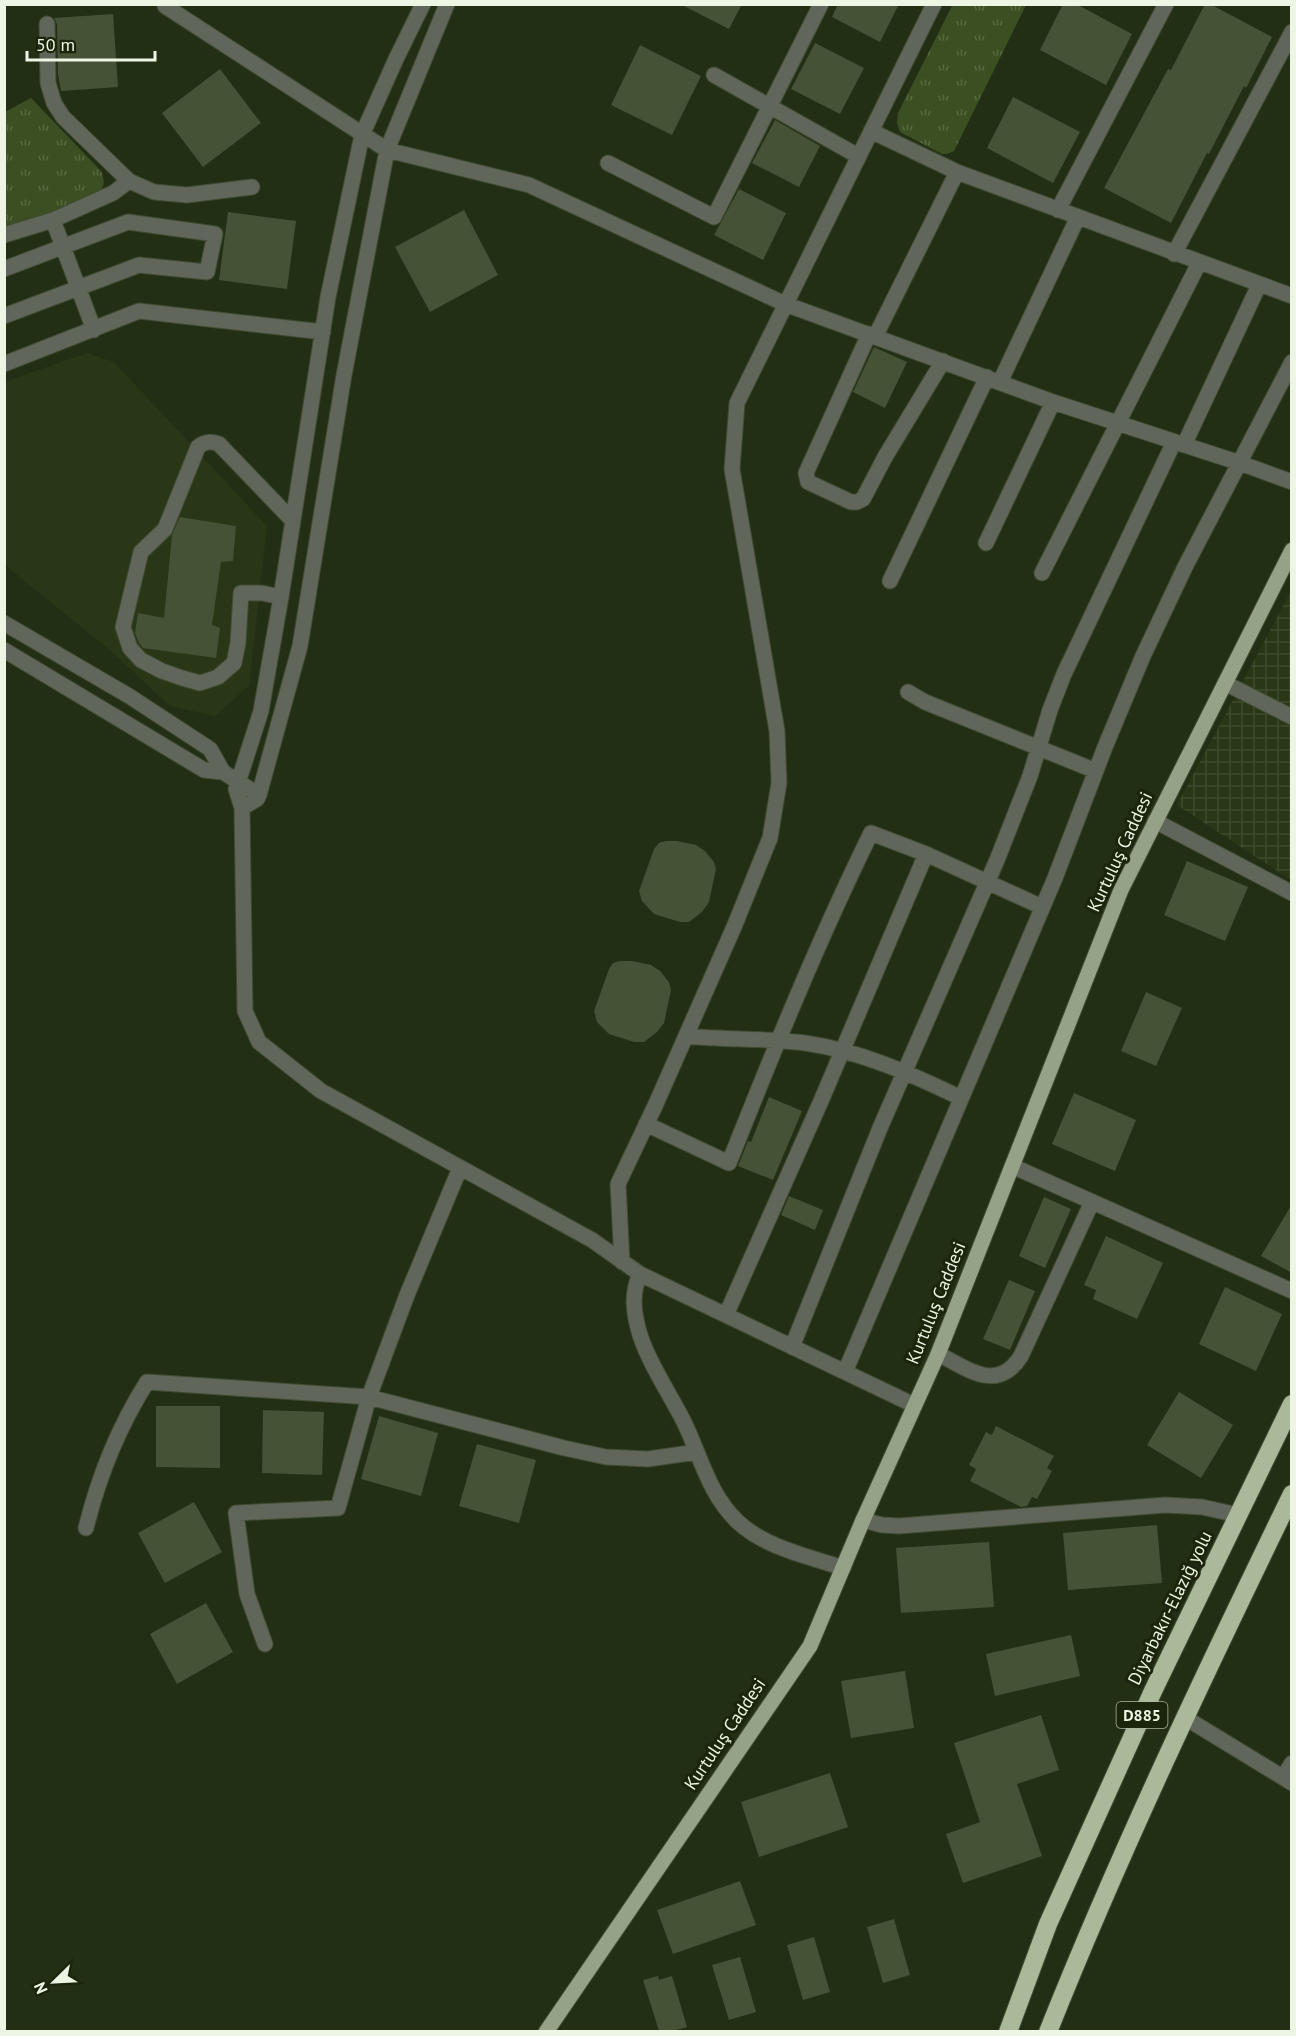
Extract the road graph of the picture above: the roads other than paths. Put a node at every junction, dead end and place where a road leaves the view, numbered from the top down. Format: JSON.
{"nodes":[{"id":1,"x":423,"y":4,"type":"edge"},
{"id":2,"x":447,"y":4,"type":"edge"},
{"id":3,"x":821,"y":4,"type":"edge"},
{"id":4,"x":934,"y":4,"type":"edge"},
{"id":5,"x":1166,"y":4,"type":"edge"},
{"id":6,"x":165,"y":6,"type":"dead end"},
{"id":7,"x":47,"y":24,"type":"dead end"},
{"id":8,"x":1292,"y":32,"type":"edge"},
{"id":9,"x":714,"y":75,"type":"dead end"},
{"id":10,"x":770,"y":107,"type":"junction"},
{"id":11,"x":871,"y":131,"type":"junction"},
{"id":12,"x":362,"y":135,"type":"junction"},
{"id":13,"x":387,"y":150,"type":"junction"},
{"id":14,"x":858,"y":156,"type":"junction"},
{"id":15,"x":608,"y":163,"type":"dead end"},
{"id":16,"x":957,"y":172,"type":"junction"},
{"id":17,"x":129,"y":181,"type":"junction"},
{"id":18,"x":252,"y":187,"type":"dead end"},
{"id":19,"x":1058,"y":210,"type":"junction"},
{"id":20,"x":1078,"y":217,"type":"junction"},
{"id":21,"x":53,"y":220,"type":"junction"},
{"id":22,"x":4,"y":235,"type":"edge"},
{"id":23,"x":64,"y":248,"type":"junction"},
{"id":24,"x":1174,"y":254,"type":"junction"},
{"id":25,"x":1199,"y":263,"type":"junction"},
{"id":26,"x":4,"y":269,"type":"edge"},
{"id":27,"x":1258,"y":285,"type":"junction"},
{"id":28,"x":78,"y":288,"type":"junction"},
{"id":29,"x":1292,"y":296,"type":"edge"},
{"id":30,"x":785,"y":304,"type":"junction"},
{"id":31,"x":4,"y":316,"type":"edge"},
{"id":32,"x":94,"y":330,"type":"junction"},
{"id":33,"x":323,"y":332,"type":"junction"},
{"id":34,"x":872,"y":335,"type":"junction"},
{"id":35,"x":943,"y":362,"type":"junction"},
{"id":36,"x":1292,"y":362,"type":"edge"},
{"id":37,"x":4,"y":364,"type":"edge"},
{"id":38,"x":993,"y":380,"type":"junction"},
{"id":39,"x":1053,"y":402,"type":"junction"},
{"id":40,"x":1119,"y":423,"type":"junction"},
{"id":41,"x":1179,"y":444,"type":"junction"},
{"id":42,"x":1240,"y":463,"type":"junction"},
{"id":43,"x":1292,"y":482,"type":"edge"},
{"id":44,"x":293,"y":521,"type":"junction"},
{"id":45,"x":986,"y":543,"type":"dead end"},
{"id":46,"x":1292,"y":550,"type":"edge"},
{"id":47,"x":1042,"y":573,"type":"dead end"},
{"id":48,"x":890,"y":581,"type":"dead end"},
{"id":49,"x":281,"y":597,"type":"junction"},
{"id":50,"x":4,"y":623,"type":"edge"},
{"id":51,"x":4,"y":650,"type":"edge"},
{"id":52,"x":1225,"y":683,"type":"junction"},
{"id":53,"x":908,"y":692,"type":"dead end"},
{"id":54,"x":1292,"y":717,"type":"edge"},
{"id":55,"x":1038,"y":749,"type":"junction"},
{"id":56,"x":1096,"y":771,"type":"junction"},
{"id":57,"x":224,"y":772,"type":"junction"},
{"id":58,"x":238,"y":781,"type":"junction"},
{"id":59,"x":259,"y":795,"type":"junction"},
{"id":60,"x":242,"y":808,"type":"junction"},
{"id":61,"x":1155,"y":821,"type":"junction"},
{"id":62,"x":926,"y":854,"type":"junction"},
{"id":63,"x":987,"y":882,"type":"junction"},
{"id":64,"x":1292,"y":893,"type":"edge"},
{"id":65,"x":1042,"y":907,"type":"junction"},
{"id":66,"x":686,"y":1036,"type":"junction"},
{"id":67,"x":777,"y":1041,"type":"junction"},
{"id":68,"x":841,"y":1050,"type":"junction"},
{"id":69,"x":905,"y":1071,"type":"junction"},
{"id":70,"x":961,"y":1098,"type":"junction"},
{"id":71,"x":646,"y":1124,"type":"junction"},
{"id":72,"x":1011,"y":1166,"type":"junction"},
{"id":73,"x":460,"y":1168,"type":"junction"},
{"id":74,"x":1092,"y":1202,"type":"junction"},
{"id":75,"x":622,"y":1262,"type":"junction"},
{"id":76,"x":639,"y":1274,"type":"junction"},
{"id":77,"x":1292,"y":1292,"type":"edge"},
{"id":78,"x":726,"y":1315,"type":"junction"},
{"id":79,"x":792,"y":1347,"type":"junction"},
{"id":80,"x":938,"y":1353,"type":"junction"},
{"id":81,"x":845,"y":1372,"type":"junction"},
{"id":82,"x":369,"y":1397,"type":"junction"},
{"id":83,"x":1292,"y":1404,"type":"edge"},
{"id":84,"x":914,"y":1405,"type":"junction"},
{"id":85,"x":697,"y":1452,"type":"junction"},
{"id":86,"x":1292,"y":1494,"type":"edge"},
{"id":87,"x":1238,"y":1515,"type":"junction"},
{"id":88,"x":863,"y":1520,"type":"junction"},
{"id":89,"x":87,"y":1528,"type":"dead end"},
{"id":90,"x":843,"y":1568,"type":"junction"},
{"id":91,"x":265,"y":1644,"type":"dead end"},
{"id":92,"x":1185,"y":1717,"type":"junction"},
{"id":93,"x":1292,"y":1763,"type":"edge"},
{"id":94,"x":1287,"y":1780,"type":"edge"},
{"id":95,"x":546,"y":2031,"type":"edge"},
{"id":96,"x":1008,"y":2031,"type":"edge"},
{"id":97,"x":1048,"y":2031,"type":"edge"}],
"edges":[{"from":1,"to":12,"type":"street"},
{"from":2,"to":13,"type":"street"},
{"from":3,"to":10,"type":"street"},
{"from":4,"to":11,"type":"street"},
{"from":5,"to":19,"type":"street"},
{"from":6,"to":12,"type":"street"},
{"from":7,"to":17,"type":"street"},
{"from":8,"to":24,"type":"street"},
{"from":9,"to":10,"type":"street"},
{"from":10,"to":14,"type":"street"},
{"from":10,"to":15,"type":"street"},
{"from":11,"to":14,"type":"street"},
{"from":11,"to":16,"type":"street"},
{"from":12,"to":13,"type":"street"},
{"from":12,"to":33,"type":"street"},
{"from":13,"to":30,"type":"street"},
{"from":13,"to":59,"type":"street"},
{"from":14,"to":30,"type":"street"},
{"from":16,"to":19,"type":"street"},
{"from":16,"to":34,"type":"street"},
{"from":17,"to":18,"type":"street"},
{"from":17,"to":21,"type":"street"},
{"from":19,"to":20,"type":"street"},
{"from":20,"to":24,"type":"street"},
{"from":20,"to":38,"type":"street"},
{"from":21,"to":22,"type":"street"},
{"from":21,"to":23,"type":"street"},
{"from":23,"to":26,"type":"street"},
{"from":23,"to":28,"type":"street"},
{"from":23,"to":28,"type":"street"},
{"from":24,"to":25,"type":"street"},
{"from":25,"to":27,"type":"street"},
{"from":25,"to":40,"type":"street"},
{"from":27,"to":29,"type":"street"},
{"from":27,"to":41,"type":"street"},
{"from":28,"to":31,"type":"street"},
{"from":28,"to":32,"type":"street"},
{"from":30,"to":34,"type":"street"},
{"from":30,"to":66,"type":"street"},
{"from":32,"to":33,"type":"street"},
{"from":32,"to":37,"type":"street"},
{"from":33,"to":44,"type":"street"},
{"from":34,"to":35,"type":"street"},
{"from":34,"to":35,"type":"street"},
{"from":35,"to":38,"type":"street"},
{"from":36,"to":42,"type":"street"},
{"from":38,"to":39,"type":"street"},
{"from":38,"to":48,"type":"street"},
{"from":39,"to":40,"type":"street"},
{"from":39,"to":45,"type":"street"},
{"from":40,"to":41,"type":"street"},
{"from":40,"to":47,"type":"street"},
{"from":41,"to":42,"type":"street"},
{"from":41,"to":55,"type":"street"},
{"from":42,"to":43,"type":"street"},
{"from":42,"to":56,"type":"street"},
{"from":44,"to":49,"type":"street"},
{"from":44,"to":49,"type":"street"},
{"from":46,"to":52,"type":"main road","name":"Kurtuluş Caddesi"},
{"from":49,"to":58,"type":"street"},
{"from":50,"to":57,"type":"street"},
{"from":51,"to":57,"type":"street"},
{"from":52,"to":54,"type":"street"},
{"from":52,"to":61,"type":"main road","name":"Kurtuluş Caddesi"},
{"from":53,"to":55,"type":"street"},
{"from":55,"to":56,"type":"street"},
{"from":55,"to":63,"type":"street"},
{"from":56,"to":65,"type":"street"},
{"from":57,"to":58,"type":"street"},
{"from":58,"to":59,"type":"street"},
{"from":58,"to":60,"type":"street"},
{"from":59,"to":60,"type":"street"},
{"from":60,"to":73,"type":"street"},
{"from":61,"to":64,"type":"street"},
{"from":61,"to":72,"type":"main road","name":"Kurtuluş Caddesi"},
{"from":62,"to":63,"type":"street"},
{"from":62,"to":67,"type":"street"},
{"from":62,"to":68,"type":"street"},
{"from":63,"to":65,"type":"street"},
{"from":63,"to":69,"type":"street"},
{"from":65,"to":70,"type":"street"},
{"from":66,"to":67,"type":"street"},
{"from":66,"to":71,"type":"street"},
{"from":67,"to":68,"type":"street"},
{"from":67,"to":71,"type":"street"},
{"from":68,"to":69,"type":"street"},
{"from":68,"to":78,"type":"street"},
{"from":69,"to":70,"type":"street"},
{"from":69,"to":79,"type":"street"},
{"from":70,"to":81,"type":"street"},
{"from":71,"to":75,"type":"street"},
{"from":72,"to":74,"type":"street"},
{"from":72,"to":80,"type":"main road","name":"Kurtuluş Caddesi"},
{"from":73,"to":75,"type":"street"},
{"from":73,"to":82,"type":"street"},
{"from":74,"to":77,"type":"street"},
{"from":74,"to":80,"type":"street"},
{"from":75,"to":76,"type":"street"},
{"from":76,"to":78,"type":"street"},
{"from":76,"to":85,"type":"street"},
{"from":78,"to":79,"type":"street"},
{"from":79,"to":81,"type":"street"},
{"from":80,"to":84,"type":"main road","name":"Kurtuluş Caddesi"},
{"from":81,"to":84,"type":"street"},
{"from":82,"to":85,"type":"street"},
{"from":82,"to":89,"type":"street"},
{"from":82,"to":91,"type":"street"},
{"from":83,"to":87,"type":"highway","name":"Diyarbakır-Elazığ yolu","number":"D885"},
{"from":84,"to":88,"type":"main road","name":"Kurtuluş Caddesi"},
{"from":85,"to":90,"type":"street"},
{"from":86,"to":92,"type":"highway","number":"D885"},
{"from":87,"to":88,"type":"street"},
{"from":87,"to":96,"type":"highway","name":"Diyarbakır-Elazığ yolu","number":"D885"},
{"from":88,"to":90,"type":"main road","name":"Kurtuluş Caddesi"},
{"from":90,"to":95,"type":"main road","name":"Kurtuluş Caddesi"},
{"from":92,"to":94,"type":"street"},
{"from":92,"to":97,"type":"highway","number":"D885"},
{"from":93,"to":94,"type":"street"}]}
